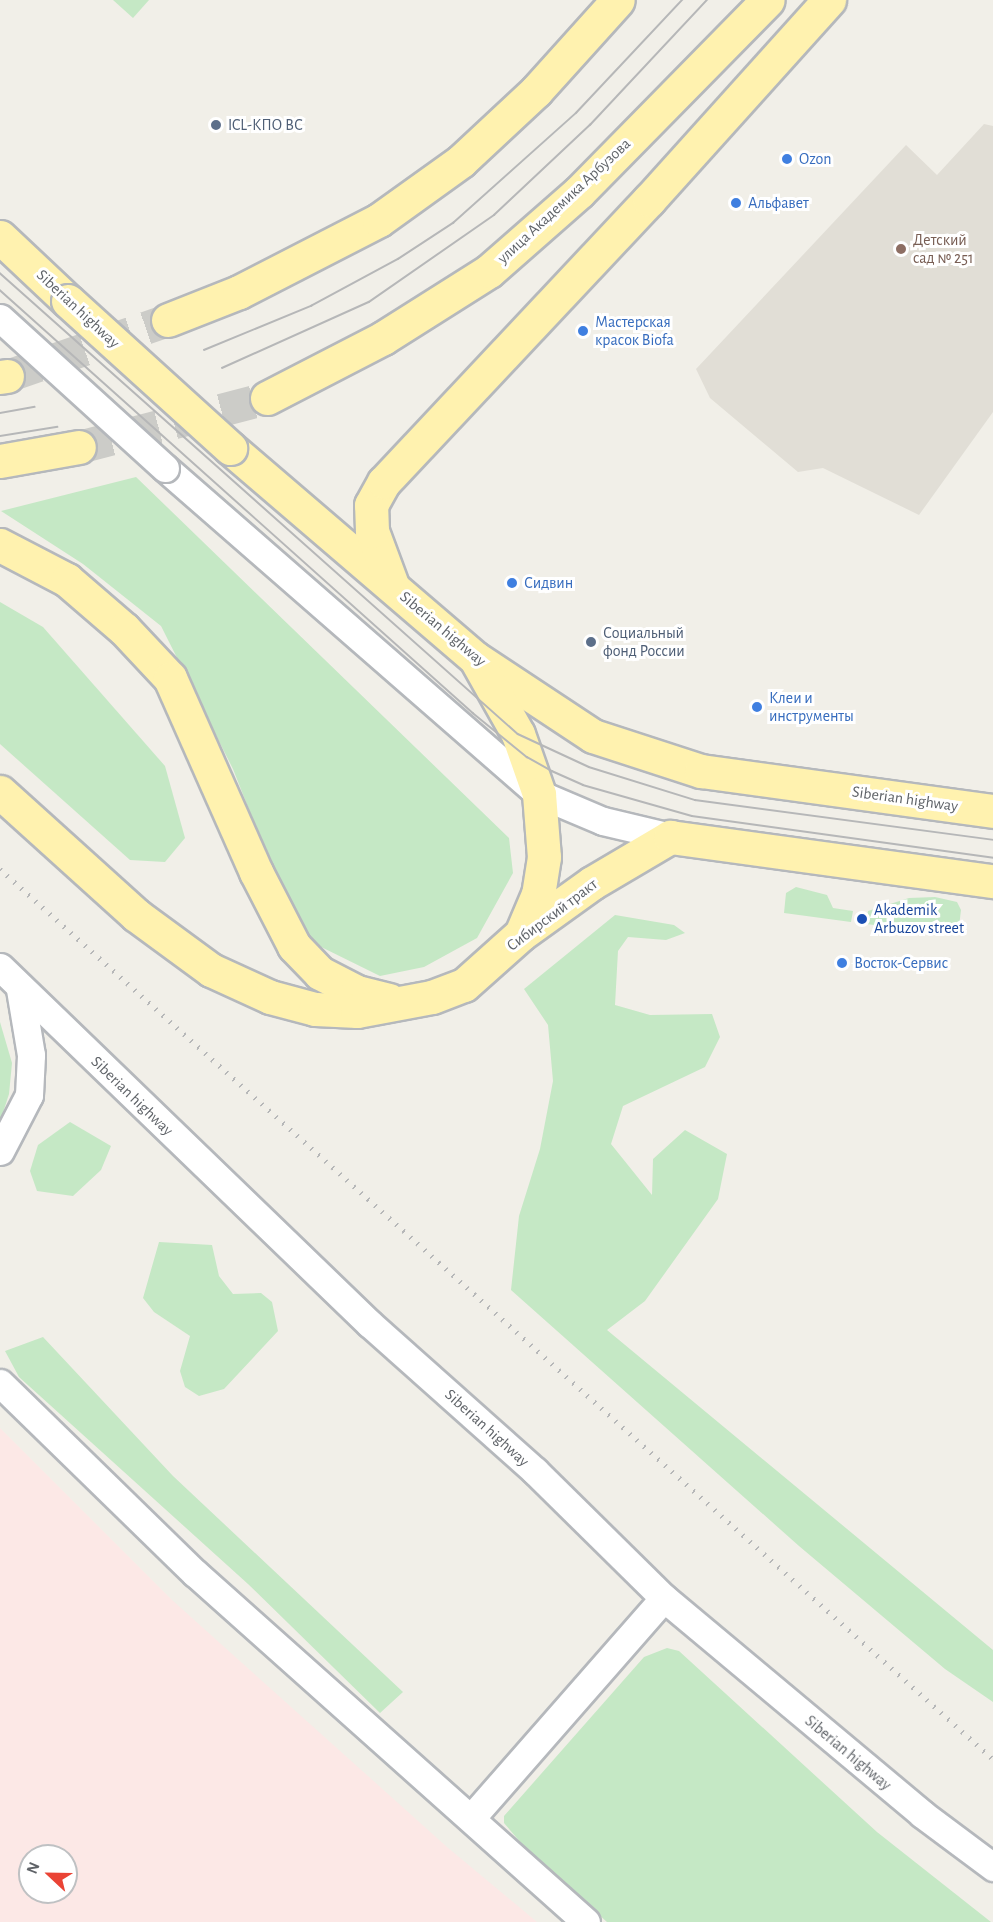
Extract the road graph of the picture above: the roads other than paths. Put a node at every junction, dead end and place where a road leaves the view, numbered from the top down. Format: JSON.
{"nodes":[{"id":1,"x":618,"y":0,"type":"edge"},
{"id":2,"x":768,"y":0,"type":"edge"},
{"id":3,"x":829,"y":0,"type":"edge"},
{"id":4,"x":0,"y":237,"type":"edge"},
{"id":5,"x":0,"y":318,"type":"edge"},
{"id":6,"x":168,"y":320,"type":"tunnel mouth"},
{"id":7,"x":267,"y":398,"type":"tunnel mouth"},
{"id":8,"x":79,"y":447,"type":"tunnel mouth"},
{"id":9,"x":0,"y":461,"type":"edge"},
{"id":10,"x":0,"y":545,"type":"edge"},
{"id":11,"x":392,"y":587,"type":"junction"},
{"id":12,"x":475,"y":658,"type":"junction"},
{"id":13,"x":0,"y":792,"type":"edge"},
{"id":14,"x":539,"y":794,"type":"junction"},
{"id":15,"x":993,"y":811,"type":"edge"},
{"id":16,"x":670,"y":837,"type":"junction"},
{"id":17,"x":993,"y":881,"type":"edge"},
{"id":18,"x":521,"y":934,"type":"junction"},
{"id":19,"x":0,"y":967,"type":"edge"},
{"id":20,"x":20,"y":988,"type":"junction"},
{"id":21,"x":403,"y":1003,"type":"junction"},
{"id":22,"x":0,"y":1151,"type":"edge"},
{"id":23,"x":0,"y":1383,"type":"edge"},
{"id":24,"x":664,"y":1598,"type":"junction"},
{"id":25,"x":472,"y":1817,"type":"junction"},
{"id":26,"x":993,"y":1867,"type":"edge"},
{"id":27,"x":586,"y":1922,"type":"edge"}],
"edges":[{"from":1,"to":6,"type":"main road"},
{"from":2,"to":7,"type":"main road","name":"улица Академика Арбузова"},
{"from":3,"to":11,"type":"main road"},
{"from":4,"to":11,"type":"main road","name":"Siberian highway","bridge":true},
{"from":5,"to":14,"type":"street","bridge":true},
{"from":8,"to":9,"type":"main road"},
{"from":10,"to":21,"type":"main road"},
{"from":11,"to":12,"type":"main road","name":"Siberian highway"},
{"from":12,"to":14,"type":"main road"},
{"from":12,"to":15,"type":"main road","name":"Siberian highway"},
{"from":13,"to":21,"type":"main road"},
{"from":14,"to":16,"type":"street"},
{"from":14,"to":18,"type":"main road"},
{"from":16,"to":17,"type":"main road"},
{"from":16,"to":18,"type":"main road","name":"Сибирский тракт"},
{"from":18,"to":21,"type":"main road","name":"Сибирский тракт"},
{"from":19,"to":20,"type":"street","name":"Siberian highway"},
{"from":20,"to":22,"type":"street"},
{"from":20,"to":24,"type":"street","name":"Siberian highway"},
{"from":23,"to":25,"type":"street"},
{"from":24,"to":25,"type":"street"},
{"from":24,"to":26,"type":"street","name":"Siberian highway"},
{"from":25,"to":27,"type":"street"}]}
